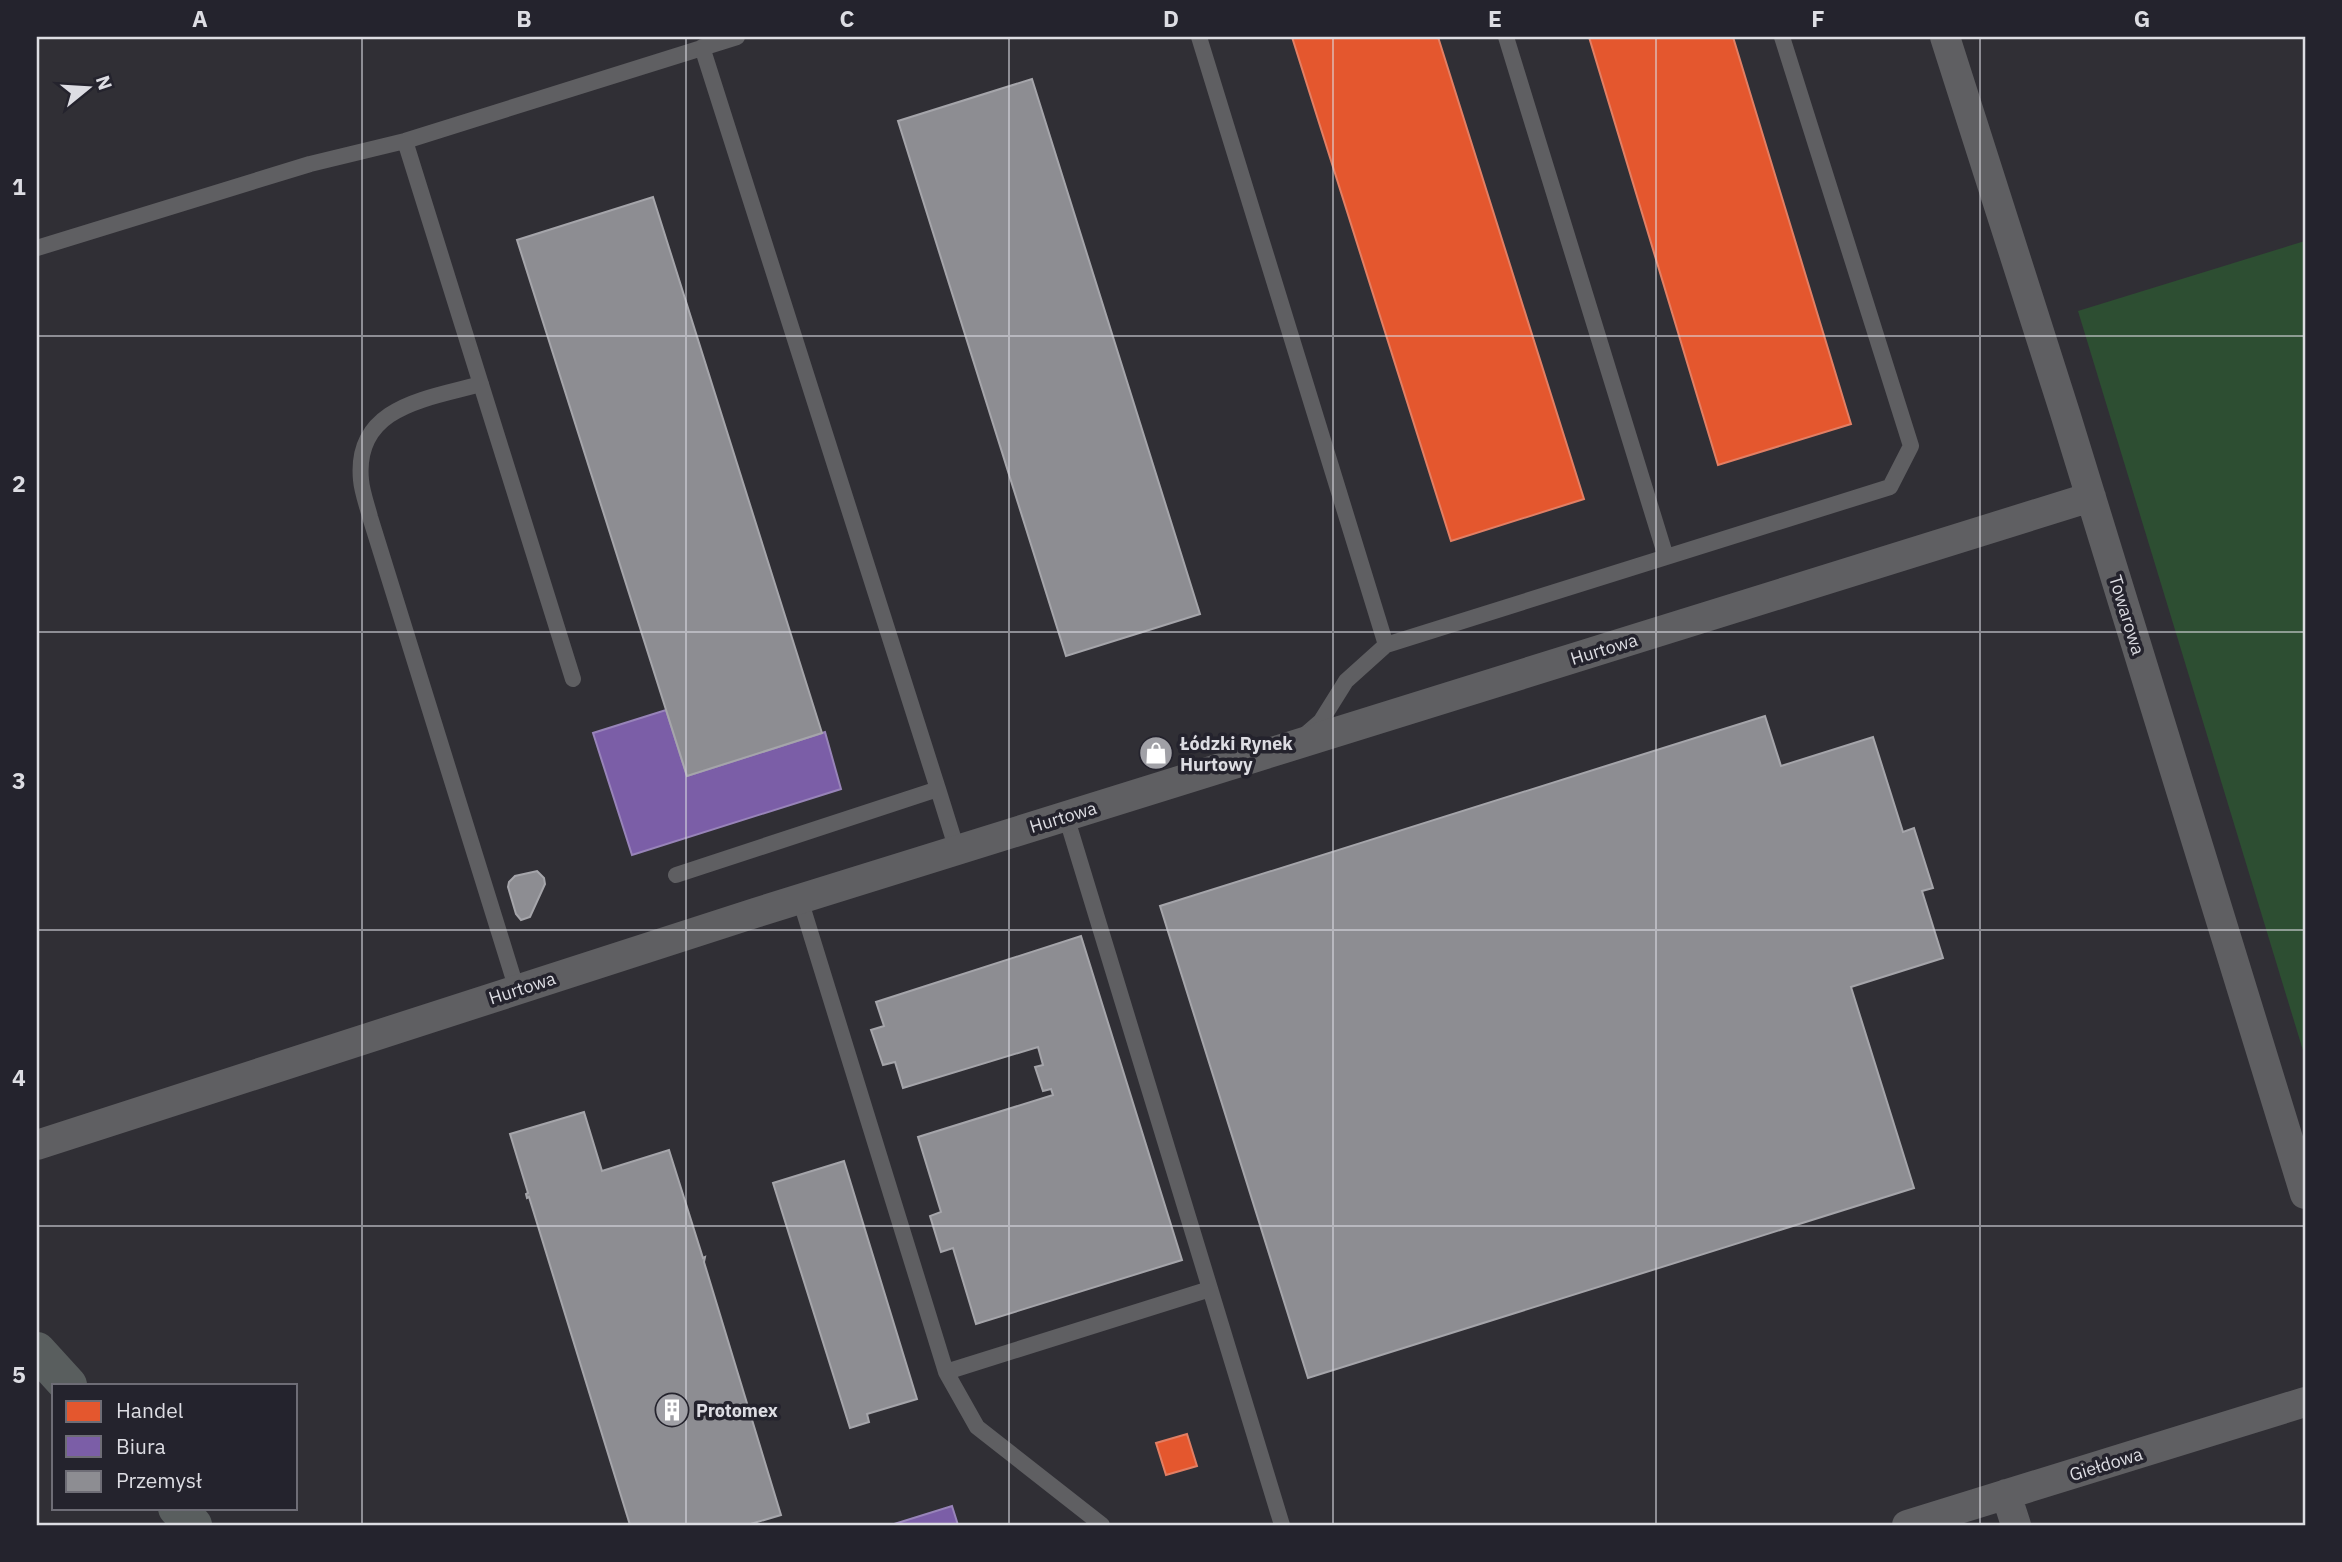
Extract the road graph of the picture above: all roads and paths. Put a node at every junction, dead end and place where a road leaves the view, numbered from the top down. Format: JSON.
{"nodes":[{"id":1,"x":737,"y":37,"type":"edge"},
{"id":2,"x":1199,"y":37,"type":"edge"},
{"id":3,"x":1506,"y":37,"type":"edge"},
{"id":4,"x":1782,"y":37,"type":"edge"},
{"id":5,"x":1945,"y":37,"type":"edge"},
{"id":6,"x":702,"y":47,"type":"junction"},
{"id":7,"x":405,"y":141,"type":"junction"},
{"id":8,"x":37,"y":248,"type":"edge"},
{"id":9,"x":481,"y":384,"type":"junction"},
{"id":10,"x":2091,"y":497,"type":"junction"},
{"id":11,"x":1666,"y":557,"type":"junction"},
{"id":12,"x":1386,"y":645,"type":"junction"},
{"id":13,"x":573,"y":679,"type":"dead end"},
{"id":14,"x":1289,"y":747,"type":"junction"},
{"id":15,"x":938,"y":789,"type":"junction"},
{"id":16,"x":1066,"y":816,"type":"junction"},
{"id":17,"x":957,"y":850,"type":"junction"},
{"id":18,"x":676,"y":875,"type":"dead end"},
{"id":19,"x":800,"y":899,"type":"junction"},
{"id":20,"x":517,"y":990,"type":"junction"},
{"id":21,"x":37,"y":1145,"type":"edge"},
{"id":22,"x":2305,"y":1194,"type":"edge"},
{"id":23,"x":1210,"y":1289,"type":"junction"},
{"id":24,"x":37,"y":1351,"type":"edge"},
{"id":25,"x":946,"y":1372,"type":"junction"},
{"id":26,"x":67,"y":1384,"type":"edge"},
{"id":27,"x":2305,"y":1402,"type":"edge"},
{"id":28,"x":2006,"y":1494,"type":"junction"},
{"id":29,"x":179,"y":1510,"type":"edge"},
{"id":30,"x":193,"y":1525,"type":"edge"},
{"id":31,"x":1102,"y":1525,"type":"edge"},
{"id":32,"x":1282,"y":1525,"type":"edge"},
{"id":33,"x":1907,"y":1525,"type":"edge"},
{"id":34,"x":2016,"y":1525,"type":"edge"}],
"edges":[{"from":1,"to":6,"type":"lane"},
{"from":2,"to":12,"type":"lane"},
{"from":3,"to":11,"type":"lane"},
{"from":4,"to":11,"type":"lane"},
{"from":5,"to":10,"type":"street","name":"Towarowa"},
{"from":6,"to":7,"type":"lane"},
{"from":6,"to":15,"type":"lane"},
{"from":7,"to":8,"type":"lane"},
{"from":7,"to":9,"type":"lane"},
{"from":9,"to":13,"type":"lane"},
{"from":9,"to":20,"type":"lane"},
{"from":10,"to":14,"type":"street","name":"Hurtowa"},
{"from":10,"to":22,"type":"street","name":"Towarowa"},
{"from":11,"to":12,"type":"lane"},
{"from":12,"to":14,"type":"lane"},
{"from":14,"to":16,"type":"street","name":"Hurtowa"},
{"from":15,"to":17,"type":"lane"},
{"from":15,"to":18,"type":"lane"},
{"from":16,"to":17,"type":"street","name":"Hurtowa"},
{"from":16,"to":23,"type":"lane"},
{"from":17,"to":19,"type":"street","name":"Hurtowa"},
{"from":19,"to":20,"type":"street","name":"Hurtowa"},
{"from":19,"to":25,"type":"lane"},
{"from":20,"to":21,"type":"street","name":"Hurtowa"},
{"from":23,"to":25,"type":"lane"},
{"from":23,"to":32,"type":"lane"},
{"from":24,"to":26,"type":"street"},
{"from":25,"to":31,"type":"lane"},
{"from":27,"to":28,"type":"street","name":"Giełdowa"},
{"from":28,"to":33,"type":"street","name":"Giełdowa"},
{"from":28,"to":34,"type":"street"},
{"from":29,"to":30,"type":"street"}]}
